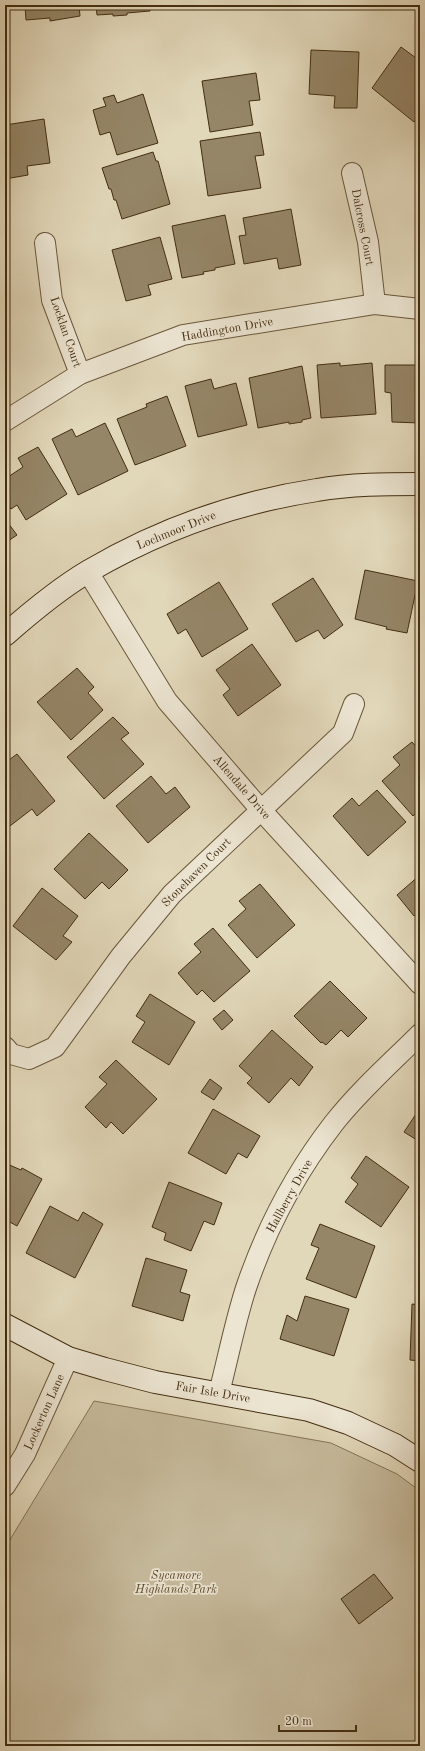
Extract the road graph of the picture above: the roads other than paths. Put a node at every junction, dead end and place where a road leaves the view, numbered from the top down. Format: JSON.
{"nodes":[{"id":1,"x":352,"y":173,"type":"dead end"},
{"id":2,"x":45,"y":243,"type":"dead end"},
{"id":3,"x":375,"y":304,"type":"junction"},
{"id":4,"x":420,"y":309,"type":"edge"},
{"id":5,"x":80,"y":374,"type":"junction"},
{"id":6,"x":5,"y":421,"type":"edge"},
{"id":7,"x":420,"y":484,"type":"edge"},
{"id":8,"x":88,"y":572,"type":"junction"},
{"id":9,"x":5,"y":635,"type":"edge"},
{"id":10,"x":354,"y":704,"type":"dead end"},
{"id":11,"x":261,"y":810,"type":"junction"},
{"id":12,"x":420,"y":984,"type":"edge"},
{"id":13,"x":420,"y":1034,"type":"edge"},
{"id":14,"x":5,"y":1047,"type":"edge"},
{"id":15,"x":5,"y":1325,"type":"edge"},
{"id":16,"x":68,"y":1358,"type":"junction"},
{"id":17,"x":219,"y":1393,"type":"junction"},
{"id":18,"x":420,"y":1461,"type":"edge"},
{"id":19,"x":5,"y":1486,"type":"edge"}],
"edges":[{"from":1,"to":3,"type":"street","name":"Dalcross Court"},
{"from":2,"to":5,"type":"street","name":"Locklan Court"},
{"from":3,"to":4,"type":"street","name":"Haddington Drive"},
{"from":3,"to":5,"type":"street","name":"Haddington Drive"},
{"from":5,"to":6,"type":"street","name":"Haddington Drive"},
{"from":7,"to":8,"type":"street","name":"Lochmoor Drive"},
{"from":8,"to":9,"type":"street","name":"Lochmoor Drive"},
{"from":8,"to":11,"type":"street","name":"Allendale Drive"},
{"from":10,"to":11,"type":"street","name":"Stonehaven Court"},
{"from":11,"to":12,"type":"street","name":"Allendale Drive"},
{"from":11,"to":14,"type":"street","name":"Stonehaven Court"},
{"from":13,"to":17,"type":"street","name":"Hallberry Drive"},
{"from":15,"to":16,"type":"street","name":"Fair Isle Drive"},
{"from":16,"to":17,"type":"street","name":"Fair Isle Drive"},
{"from":16,"to":19,"type":"street","name":"Lockerton Lane"},
{"from":17,"to":18,"type":"street","name":"Fair Isle Drive"}]}
